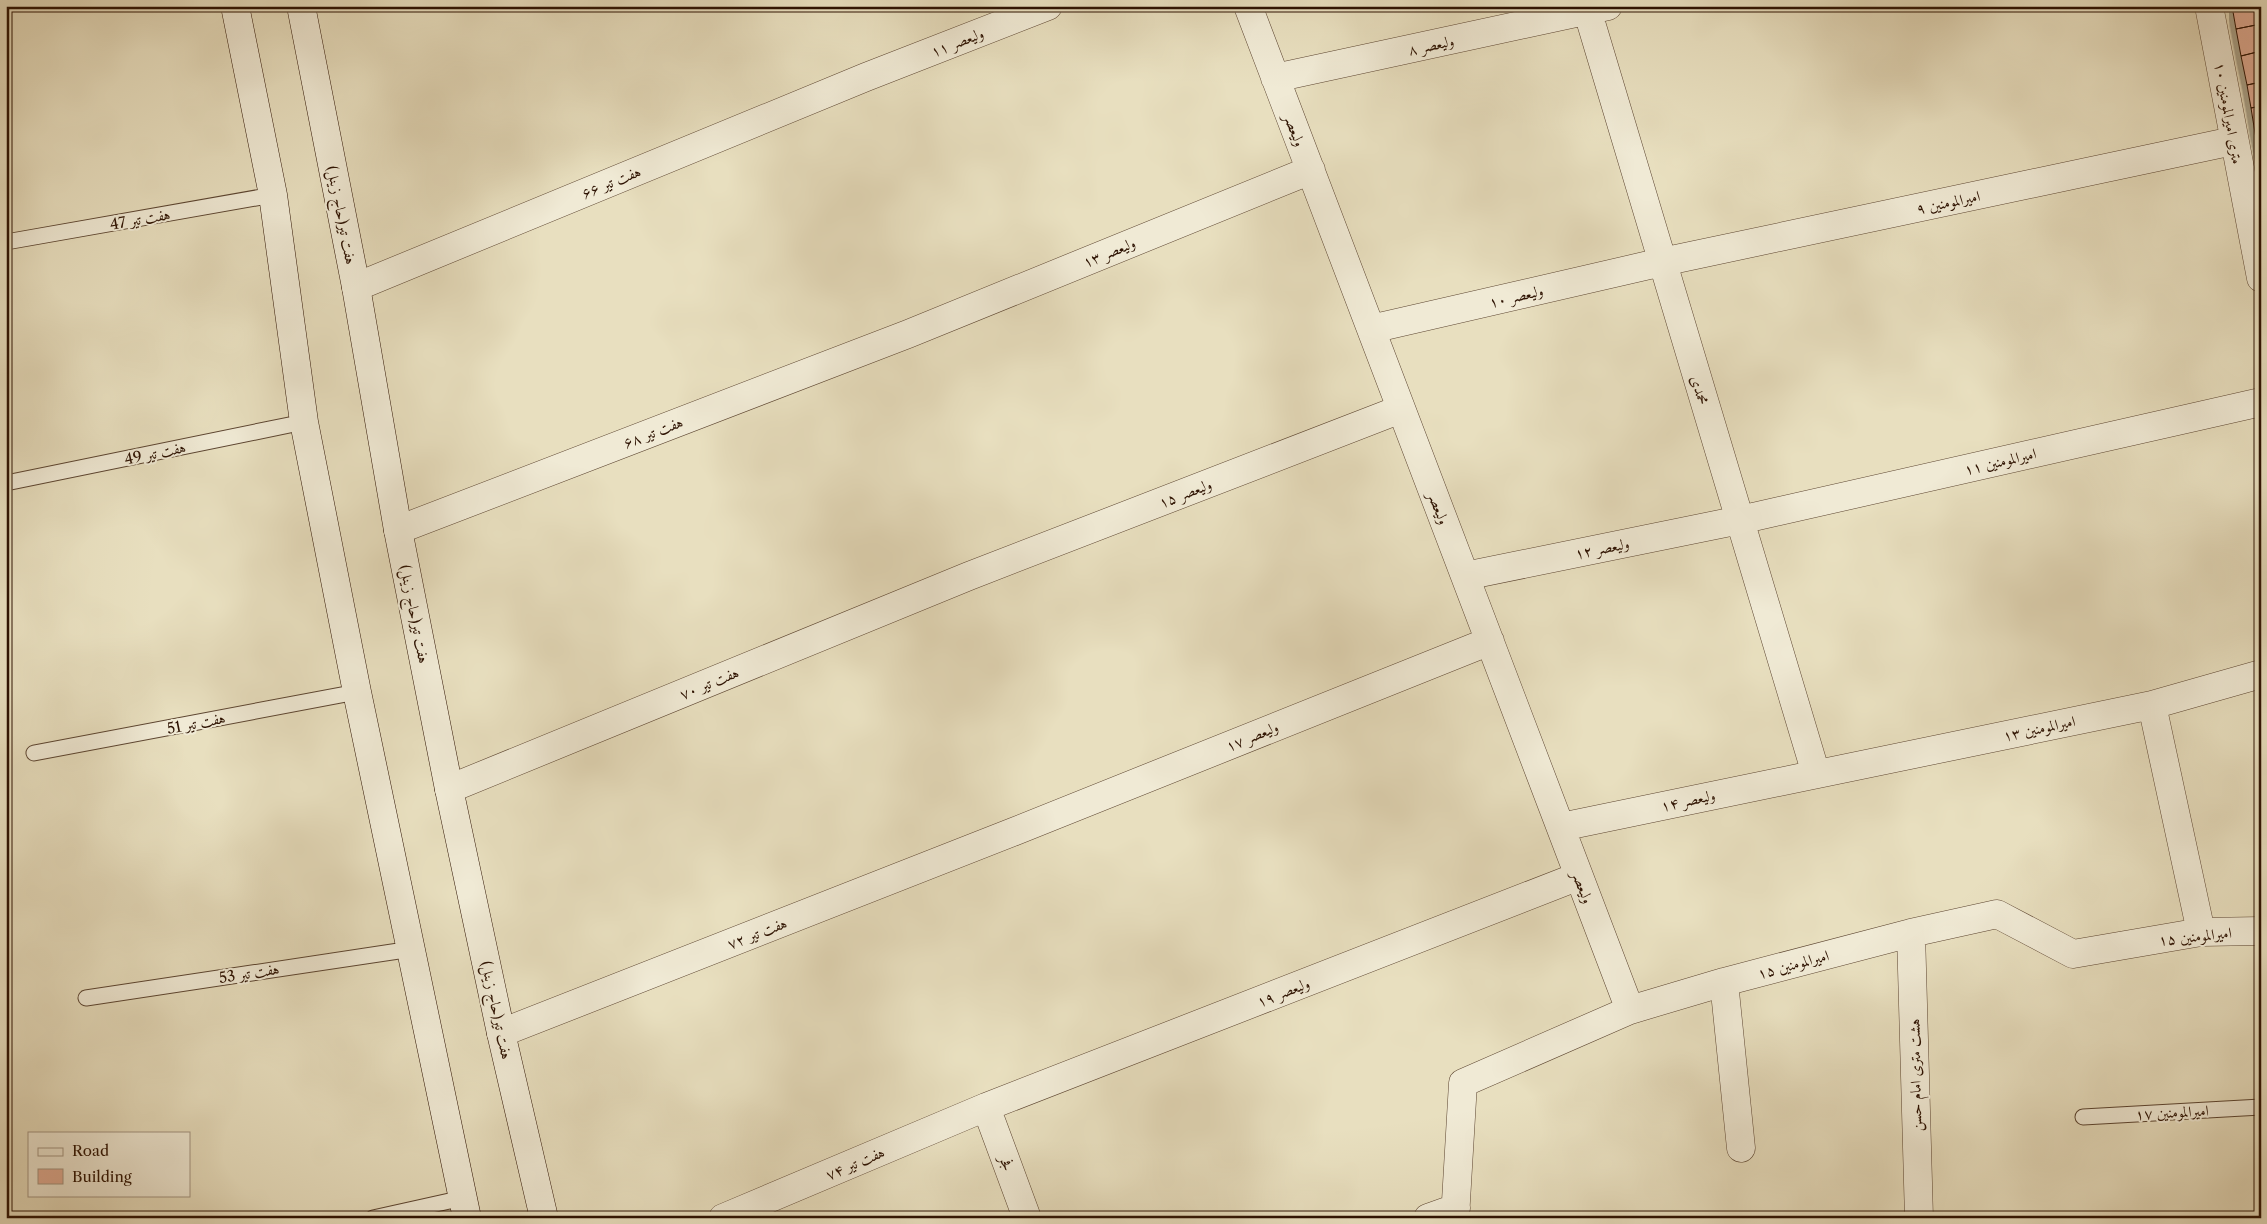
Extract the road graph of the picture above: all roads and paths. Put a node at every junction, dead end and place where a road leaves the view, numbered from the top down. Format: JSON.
{"nodes":[{"id":1,"x":235,"y":6,"type":"edge"},
{"id":2,"x":301,"y":6,"type":"edge"},
{"id":3,"x":1048,"y":6,"type":"edge"},
{"id":4,"x":1248,"y":6,"type":"edge"},
{"id":5,"x":2210,"y":6,"type":"edge"},
{"id":6,"x":1594,"y":8,"type":"edge"},
{"id":7,"x":866,"y":77,"type":"joint"},
{"id":8,"x":1276,"y":78,"type":"junction"},
{"id":9,"x":2233,"y":141,"type":"junction"},
{"id":10,"x":1311,"y":170,"type":"junction"},
{"id":11,"x":273,"y":195,"type":"junction"},
{"id":12,"x":6,"y":242,"type":"edge"},
{"id":13,"x":1662,"y":262,"type":"junction"},
{"id":14,"x":2261,"y":278,"type":"edge"},
{"id":15,"x":356,"y":287,"type":"junction"},
{"id":16,"x":1371,"y":329,"type":"junction"},
{"id":17,"x":908,"y":334,"type":"joint"},
{"id":18,"x":2261,"y":402,"type":"edge"},
{"id":19,"x":1402,"y":409,"type":"junction"},
{"id":20,"x":304,"y":422,"type":"junction"},
{"id":21,"x":6,"y":483,"type":"edge"},
{"id":22,"x":1740,"y":520,"type":"junction"},
{"id":23,"x":398,"y":530,"type":"junction"},
{"id":24,"x":969,"y":576,"type":"joint"},
{"id":25,"x":1465,"y":576,"type":"junction"},
{"id":26,"x":1490,"y":641,"type":"junction"},
{"id":27,"x":2261,"y":674,"type":"edge"},
{"id":28,"x":357,"y":692,"type":"junction"},
{"id":29,"x":2152,"y":704,"type":"junction"},
{"id":30,"x":34,"y":753,"type":"dead end"},
{"id":31,"x":1816,"y":774,"type":"junction"},
{"id":32,"x":449,"y":789,"type":"junction"},
{"id":33,"x":1560,"y":827,"type":"junction"},
{"id":34,"x":1013,"y":832,"type":"joint"},
{"id":35,"x":1579,"y":876,"type":"junction"},
{"id":36,"x":2261,"y":931,"type":"edge"},
{"id":37,"x":2201,"y":932,"type":"junction"},
{"id":38,"x":1911,"y":933,"type":"junction"},
{"id":39,"x":412,"y":949,"type":"junction"},
{"id":40,"x":1724,"y":982,"type":"junction"},
{"id":41,"x":86,"y":998,"type":"dead end"},
{"id":42,"x":1630,"y":1010,"type":"junction"},
{"id":43,"x":501,"y":1033,"type":"junction"},
{"id":44,"x":2261,"y":1107,"type":"edge"},
{"id":45,"x":986,"y":1108,"type":"junction"},
{"id":46,"x":2083,"y":1116,"type":"dead end"},
{"id":47,"x":1741,"y":1148,"type":"dead end"},
{"id":48,"x":465,"y":1208,"type":"edge"},
{"id":49,"x":1455,"y":1213,"type":"edge"},
{"id":50,"x":373,"y":1218,"type":"edge"},
{"id":51,"x":544,"y":1218,"type":"edge"},
{"id":52,"x":723,"y":1218,"type":"edge"},
{"id":53,"x":1028,"y":1218,"type":"edge"},
{"id":54,"x":1428,"y":1218,"type":"edge"},
{"id":55,"x":1919,"y":1218,"type":"edge"}],
"edges":[{"from":1,"to":11,"type":"street"},
{"from":2,"to":15,"type":"street","name":"هفت تیر(حاج زینل)"},
{"from":3,"to":7,"type":"street","name":"ولیعصر ۱۱"},
{"from":4,"to":8,"type":"street","name":"ولیعصر"},
{"from":5,"to":9,"type":"street","name":"۱۰ متری امیرالمومنین"},
{"from":6,"to":8,"type":"street","name":"ولیعصر ۸"},
{"from":6,"to":13,"type":"street","name":"محمدی"},
{"from":7,"to":15,"type":"street","name":"هفت تیر ۶۶"},
{"from":8,"to":10,"type":"street","name":"ولیعصر"},
{"from":9,"to":13,"type":"street","name":"امیرالمومنین ۹"},
{"from":9,"to":14,"type":"street","name":"۱۰ متری امیرالمومنین"},
{"from":10,"to":16,"type":"street","name":"ولیعصر"},
{"from":10,"to":17,"type":"street","name":"ولیعصر ۱۳"},
{"from":11,"to":12,"type":"lane","name":"هفت تیر 47"},
{"from":11,"to":20,"type":"street"},
{"from":13,"to":16,"type":"street","name":"ولیعصر ۱۰"},
{"from":13,"to":22,"type":"street","name":"محمدی"},
{"from":15,"to":23,"type":"street","name":"هفت تیر(حاج زینل)"},
{"from":16,"to":19,"type":"street","name":"ولیعصر"},
{"from":17,"to":23,"type":"street","name":"هفت تیر ۶۸"},
{"from":18,"to":22,"type":"street","name":"امیرالمومنین ۱۱"},
{"from":19,"to":24,"type":"street","name":"ولیعصر ۱۵"},
{"from":19,"to":25,"type":"street","name":"ولیعصر"},
{"from":20,"to":21,"type":"lane","name":"هفت تیر 49"},
{"from":20,"to":28,"type":"street"},
{"from":22,"to":25,"type":"street","name":"ولیعصر ۱۲"},
{"from":22,"to":31,"type":"street","name":"محمدی"},
{"from":23,"to":32,"type":"street","name":"هفت تیر(حاج زینل)"},
{"from":24,"to":32,"type":"street","name":"هفت تیر ۷۰"},
{"from":25,"to":26,"type":"street","name":"ولیعصر"},
{"from":26,"to":33,"type":"street","name":"ولیعصر"},
{"from":26,"to":34,"type":"street","name":"ولیعصر ۱۷"},
{"from":27,"to":29,"type":"street","name":"امیرالمومنین ۱۳"},
{"from":28,"to":30,"type":"lane","name":"هفت تیر 51"},
{"from":28,"to":39,"type":"street"},
{"from":29,"to":31,"type":"street","name":"امیرالمومنین ۱۳"},
{"from":29,"to":37,"type":"street"},
{"from":31,"to":33,"type":"street","name":"ولیعصر ۱۴"},
{"from":32,"to":43,"type":"street","name":"هفت تیر(حاج زینل)"},
{"from":33,"to":35,"type":"street","name":"ولیعصر"},
{"from":34,"to":43,"type":"street","name":"هفت تیر ۷۲"},
{"from":35,"to":42,"type":"street","name":"ولیعصر"},
{"from":35,"to":45,"type":"street","name":"ولیعصر ۱۹"},
{"from":36,"to":37,"type":"street","name":"امیرالمومنین ۱۵"},
{"from":37,"to":38,"type":"street","name":"امیرالمومنین ۱۵"},
{"from":38,"to":40,"type":"street","name":"امیرالمومنین ۱۵"},
{"from":38,"to":55,"type":"street","name":"هشت متری امام حسن"},
{"from":39,"to":41,"type":"lane","name":"هفت تیر 53"},
{"from":39,"to":48,"type":"street"},
{"from":40,"to":42,"type":"street","name":"امیرالمومنین ۱۵"},
{"from":40,"to":47,"type":"street"},
{"from":42,"to":49,"type":"street","name":"امیرالمومنین ۱۵"},
{"from":43,"to":51,"type":"street","name":"هفت تیر(حاج زینل)"},
{"from":44,"to":46,"type":"lane","name":"امیرالمومنین ۱۷"},
{"from":45,"to":52,"type":"street","name":"هفت تیر ۷۴"},
{"from":45,"to":53,"type":"street","name":"فجر"},
{"from":48,"to":50,"type":"lane"},
{"from":49,"to":54,"type":"street"}]}
